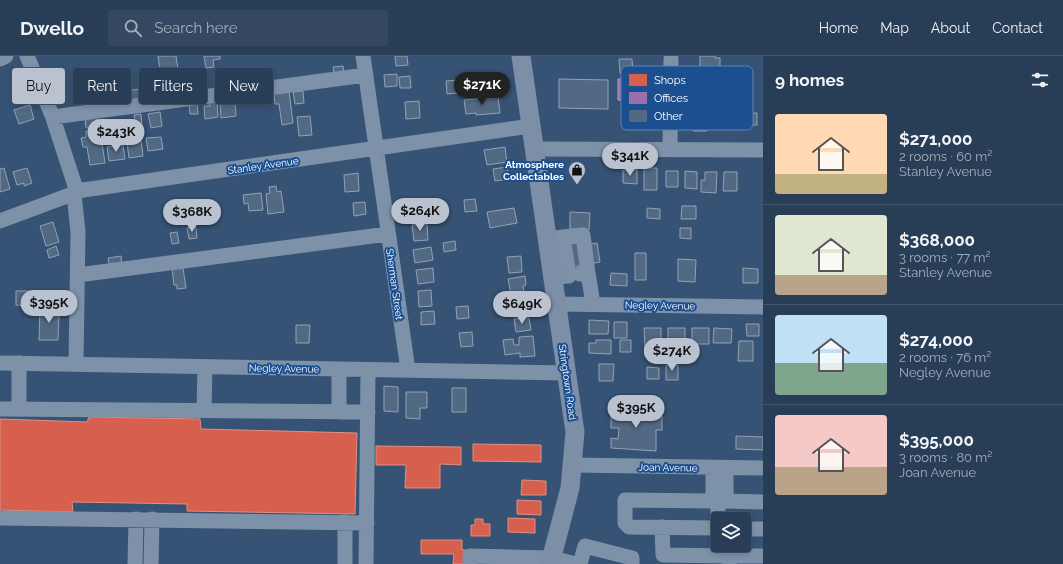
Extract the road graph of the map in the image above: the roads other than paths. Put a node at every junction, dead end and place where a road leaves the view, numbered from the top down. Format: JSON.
{"nodes":[{"id":1,"x":6,"y":56,"type":"edge"},
{"id":2,"x":28,"y":56,"type":"edge"},
{"id":3,"x":363,"y":56,"type":"edge"},
{"id":4,"x":521,"y":56,"type":"edge"},
{"id":5,"x":0,"y":59,"type":"edge"},
{"id":6,"x":671,"y":59,"type":"dead end"},
{"id":7,"x":671,"y":66,"type":"edge"},
{"id":8,"x":366,"y":75,"type":"junction"},
{"id":9,"x":53,"y":118,"type":"junction"},
{"id":10,"x":531,"y":126,"type":"junction"},
{"id":11,"x":670,"y":130,"type":"edge"},
{"id":12,"x":376,"y":149,"type":"junction"},
{"id":13,"x":535,"y":149,"type":"junction"},
{"id":14,"x":670,"y":149,"type":"junction"},
{"id":15,"x":763,"y":150,"type":"edge"},
{"id":16,"x":76,"y":193,"type":"junction"},
{"id":17,"x":0,"y":221,"type":"edge"},
{"id":18,"x":388,"y":234,"type":"junction"},
{"id":19,"x":555,"y":238,"type":"junction"},
{"id":20,"x":588,"y":273,"type":"junction"},
{"id":21,"x":78,"y":276,"type":"junction"},
{"id":22,"x":561,"y":276,"type":"junction"},
{"id":23,"x":557,"y":304,"type":"junction"},
{"id":24,"x":593,"y":304,"type":"junction"},
{"id":25,"x":763,"y":307,"type":"edge"},
{"id":26,"x":0,"y":363,"type":"edge"},
{"id":27,"x":19,"y":363,"type":"junction"},
{"id":28,"x":76,"y":363,"type":"junction"},
{"id":29,"x":205,"y":367,"type":"junction"},
{"id":30,"x":339,"y":369,"type":"junction"},
{"id":31,"x":368,"y":370,"type":"junction"},
{"id":32,"x":408,"y":370,"type":"junction"},
{"id":33,"x":567,"y":372,"type":"junction"},
{"id":34,"x":0,"y":409,"type":"edge"},
{"id":35,"x":20,"y":409,"type":"junction"},
{"id":36,"x":204,"y":410,"type":"junction"},
{"id":37,"x":339,"y":412,"type":"junction"},
{"id":38,"x":368,"y":412,"type":"junction"},
{"id":39,"x":573,"y":465,"type":"junction"},
{"id":40,"x":720,"y":468,"type":"junction"},
{"id":41,"x":763,"y":468,"type":"edge"},
{"id":42,"x":719,"y":501,"type":"junction"},
{"id":43,"x":763,"y":502,"type":"edge"},
{"id":44,"x":718,"y":512,"type":"edge"},
{"id":45,"x":0,"y":518,"type":"edge"},
{"id":46,"x":136,"y":519,"type":"junction"},
{"id":47,"x":152,"y":519,"type":"junction"},
{"id":48,"x":346,"y":522,"type":"junction"},
{"id":49,"x":367,"y":523,"type":"junction"},
{"id":50,"x":662,"y":527,"type":"junction"},
{"id":51,"x":711,"y":528,"type":"edge"},
{"id":52,"x":751,"y":529,"type":"edge"},
{"id":53,"x":763,"y":529,"type":"edge"},
{"id":54,"x":763,"y":556,"type":"edge"},
{"id":55,"x":718,"y":559,"type":"edge"},
{"id":56,"x":677,"y":560,"type":"edge"},
{"id":57,"x":512,"y":561,"type":"edge"},
{"id":58,"x":551,"y":561,"type":"edge"},
{"id":59,"x":135,"y":564,"type":"edge"},
{"id":60,"x":151,"y":564,"type":"edge"},
{"id":61,"x":345,"y":564,"type":"edge"},
{"id":62,"x":366,"y":564,"type":"edge"},
{"id":63,"x":470,"y":564,"type":"edge"},
{"id":64,"x":576,"y":564,"type":"edge"},
{"id":65,"x":580,"y":564,"type":"edge"},
{"id":66,"x":632,"y":564,"type":"edge"}],
"edges":[{"from":1,"to":5,"type":"street"},
{"from":2,"to":9,"type":"street"},
{"from":3,"to":8,"type":"street","name":"Sherman Street"},
{"from":4,"to":10,"type":"main road","name":"Stringtown Road"},
{"from":6,"to":7,"type":"street"},
{"from":8,"to":9,"type":"street"},
{"from":8,"to":12,"type":"street","name":"Sherman Street"},
{"from":9,"to":16,"type":"street"},
{"from":10,"to":12,"type":"street","name":"Stanley Avenue"},
{"from":10,"to":13,"type":"main road","name":"Stringtown Road"},
{"from":11,"to":14,"type":"street"},
{"from":12,"to":16,"type":"street","name":"Stanley Avenue"},
{"from":12,"to":18,"type":"street","name":"Sherman Street"},
{"from":13,"to":14,"type":"street"},
{"from":13,"to":19,"type":"main road","name":"Stringtown Road"},
{"from":14,"to":15,"type":"street"},
{"from":16,"to":17,"type":"street","name":"Stanley Avenue"},
{"from":16,"to":21,"type":"street"},
{"from":18,"to":21,"type":"street"},
{"from":18,"to":32,"type":"street","name":"Sherman Street"},
{"from":19,"to":20,"type":"street"},
{"from":19,"to":22,"type":"main road","name":"Stringtown Road"},
{"from":20,"to":22,"type":"street"},
{"from":20,"to":24,"type":"street"},
{"from":21,"to":28,"type":"street"},
{"from":22,"to":23,"type":"main road","name":"Stringtown Road"},
{"from":23,"to":24,"type":"street","name":"Negley Avenue"},
{"from":23,"to":33,"type":"main road","name":"Stringtown Road"},
{"from":24,"to":25,"type":"street","name":"Negley Avenue"},
{"from":26,"to":27,"type":"street","name":"Negley Avenue"},
{"from":27,"to":28,"type":"street","name":"Negley Avenue"},
{"from":27,"to":35,"type":"street"},
{"from":28,"to":29,"type":"street","name":"Negley Avenue"},
{"from":29,"to":30,"type":"street","name":"Negley Avenue"},
{"from":29,"to":36,"type":"street"},
{"from":30,"to":31,"type":"street","name":"Negley Avenue"},
{"from":30,"to":37,"type":"street"},
{"from":31,"to":32,"type":"street","name":"Negley Avenue"},
{"from":31,"to":38,"type":"street"},
{"from":32,"to":33,"type":"street","name":"Negley Avenue"},
{"from":33,"to":39,"type":"main road","name":"Stringtown Road"},
{"from":34,"to":35,"type":"street"},
{"from":35,"to":36,"type":"street"},
{"from":36,"to":37,"type":"street"},
{"from":37,"to":38,"type":"street"},
{"from":38,"to":49,"type":"street"},
{"from":39,"to":40,"type":"street","name":"Joan Avenue"},
{"from":39,"to":58,"type":"main road","name":"Stringtown Road"},
{"from":40,"to":41,"type":"street","name":"Joan Avenue"},
{"from":40,"to":42,"type":"street"},
{"from":42,"to":43,"type":"street"},
{"from":42,"to":44,"type":"street"},
{"from":42,"to":50,"type":"street"},
{"from":45,"to":46,"type":"street"},
{"from":46,"to":47,"type":"street"},
{"from":46,"to":59,"type":"street"},
{"from":47,"to":48,"type":"street"},
{"from":47,"to":60,"type":"street"},
{"from":48,"to":49,"type":"street"},
{"from":48,"to":61,"type":"street"},
{"from":49,"to":62,"type":"street"},
{"from":50,"to":51,"type":"street"},
{"from":50,"to":56,"type":"street"},
{"from":52,"to":53,"type":"street"},
{"from":54,"to":55,"type":"street"},
{"from":55,"to":56,"type":"street"},
{"from":57,"to":58,"type":"street"},
{"from":57,"to":63,"type":"street"},
{"from":58,"to":64,"type":"street"},
{"from":65,"to":66,"type":"street"}]}
